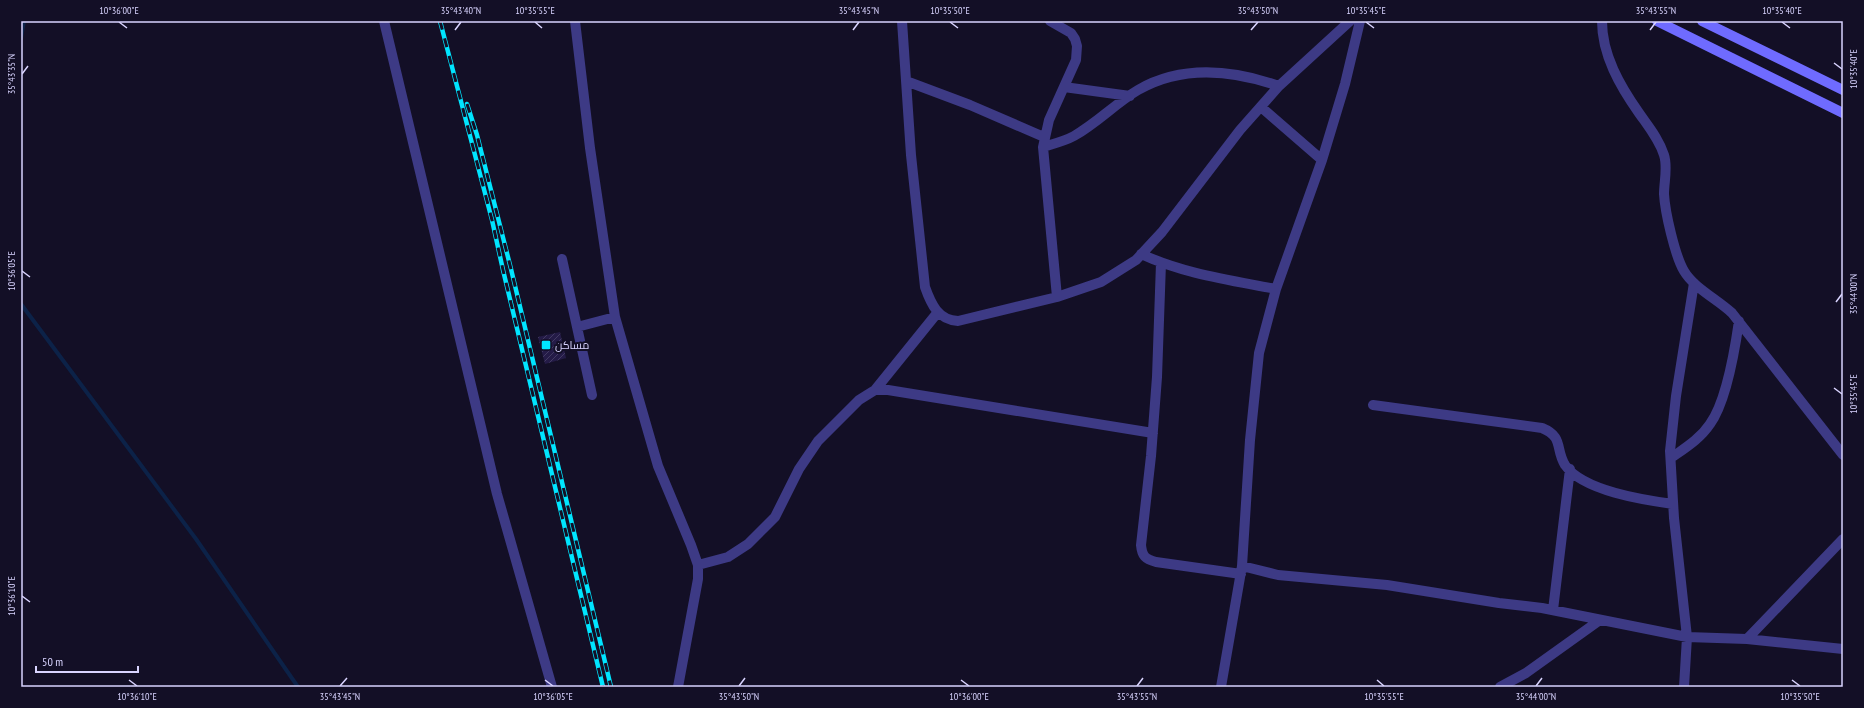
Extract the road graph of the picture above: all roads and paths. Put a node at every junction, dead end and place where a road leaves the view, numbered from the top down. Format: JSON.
{"nodes":[{"id":1,"x":384,"y":21,"type":"edge"},
{"id":2,"x":575,"y":21,"type":"edge"},
{"id":3,"x":902,"y":21,"type":"edge"},
{"id":4,"x":1050,"y":21,"type":"edge"},
{"id":5,"x":1350,"y":21,"type":"edge"},
{"id":6,"x":1360,"y":21,"type":"edge"},
{"id":7,"x":1602,"y":21,"type":"edge"},
{"id":8,"x":1657,"y":21,"type":"edge"},
{"id":9,"x":1702,"y":21,"type":"edge"},
{"id":10,"x":906,"y":81,"type":"junction"},
{"id":11,"x":1280,"y":86,"type":"junction"},
{"id":12,"x":1064,"y":87,"type":"junction"},
{"id":13,"x":1843,"y":90,"type":"edge"},
{"id":14,"x":1130,"y":96,"type":"junction"},
{"id":15,"x":1260,"y":107,"type":"junction"},
{"id":16,"x":1843,"y":113,"type":"edge"},
{"id":17,"x":1043,"y":142,"type":"junction"},
{"id":18,"x":1322,"y":160,"type":"junction"},
{"id":19,"x":1141,"y":254,"type":"junction"},
{"id":20,"x":562,"y":259,"type":"dead end"},
{"id":21,"x":1160,"y":263,"type":"junction"},
{"id":22,"x":1694,"y":283,"type":"junction"},
{"id":23,"x":1276,"y":289,"type":"junction"},
{"id":24,"x":1057,"y":297,"type":"junction"},
{"id":25,"x":938,"y":312,"type":"junction"},
{"id":26,"x":615,"y":317,"type":"junction"},
{"id":27,"x":1739,"y":321,"type":"junction"},
{"id":28,"x":577,"y":327,"type":"junction"},
{"id":29,"x":875,"y":390,"type":"junction"},
{"id":30,"x":592,"y":395,"type":"dead end"},
{"id":31,"x":1374,"y":405,"type":"dead end"},
{"id":32,"x":1153,"y":433,"type":"junction"},
{"id":33,"x":1843,"y":455,"type":"edge"},
{"id":34,"x":1671,"y":458,"type":"junction"},
{"id":35,"x":1570,"y":469,"type":"junction"},
{"id":36,"x":1673,"y":504,"type":"junction"},
{"id":37,"x":1843,"y":539,"type":"edge"},
{"id":38,"x":698,"y":565,"type":"junction"},
{"id":39,"x":1242,"y":570,"type":"junction"},
{"id":40,"x":1553,"y":610,"type":"junction"},
{"id":41,"x":1600,"y":620,"type":"junction"},
{"id":42,"x":1687,"y":637,"type":"junction"},
{"id":43,"x":1747,"y":639,"type":"junction"},
{"id":44,"x":1843,"y":650,"type":"edge"},
{"id":45,"x":552,"y":687,"type":"edge"},
{"id":46,"x":678,"y":687,"type":"edge"},
{"id":47,"x":1222,"y":687,"type":"edge"},
{"id":48,"x":1500,"y":687,"type":"edge"},
{"id":49,"x":1684,"y":687,"type":"edge"}],
"edges":[{"from":1,"to":45,"type":"street"},
{"from":2,"to":26,"type":"street"},
{"from":3,"to":10,"type":"street"},
{"from":4,"to":12,"type":"street"},
{"from":5,"to":11,"type":"street"},
{"from":6,"to":18,"type":"street"},
{"from":7,"to":22,"type":"street"},
{"from":8,"to":16,"type":"street"},
{"from":9,"to":13,"type":"street"},
{"from":10,"to":17,"type":"street"},
{"from":10,"to":25,"type":"street"},
{"from":11,"to":14,"type":"street"},
{"from":11,"to":15,"type":"street"},
{"from":12,"to":14,"type":"street"},
{"from":12,"to":17,"type":"street"},
{"from":14,"to":17,"type":"street"},
{"from":15,"to":18,"type":"street"},
{"from":15,"to":19,"type":"street"},
{"from":17,"to":24,"type":"street"},
{"from":18,"to":23,"type":"street"},
{"from":19,"to":21,"type":"street"},
{"from":19,"to":24,"type":"street"},
{"from":20,"to":28,"type":"street"},
{"from":21,"to":23,"type":"street"},
{"from":21,"to":32,"type":"street"},
{"from":22,"to":27,"type":"street"},
{"from":22,"to":34,"type":"street"},
{"from":23,"to":39,"type":"street"},
{"from":24,"to":25,"type":"street"},
{"from":25,"to":29,"type":"street"},
{"from":26,"to":28,"type":"street"},
{"from":26,"to":38,"type":"street"},
{"from":27,"to":33,"type":"street"},
{"from":27,"to":34,"type":"street"},
{"from":28,"to":30,"type":"street"},
{"from":29,"to":32,"type":"street"},
{"from":29,"to":38,"type":"street"},
{"from":31,"to":35,"type":"street"},
{"from":32,"to":39,"type":"street"},
{"from":34,"to":36,"type":"street"},
{"from":35,"to":36,"type":"street"},
{"from":35,"to":40,"type":"street"},
{"from":36,"to":42,"type":"street"},
{"from":37,"to":43,"type":"street"},
{"from":38,"to":46,"type":"street"},
{"from":39,"to":40,"type":"street"},
{"from":39,"to":47,"type":"street"},
{"from":40,"to":41,"type":"street"},
{"from":41,"to":42,"type":"street"},
{"from":41,"to":48,"type":"street"},
{"from":42,"to":43,"type":"street"},
{"from":42,"to":49,"type":"street"},
{"from":43,"to":44,"type":"street"}]}
